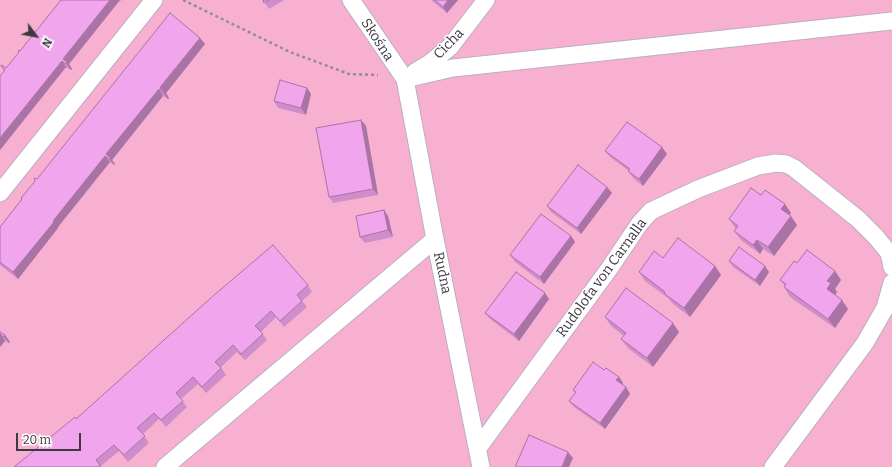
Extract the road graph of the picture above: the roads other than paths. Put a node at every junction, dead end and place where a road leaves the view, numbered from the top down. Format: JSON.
{"nodes":[{"id":1,"x":154,"y":0,"type":"edge"},
{"id":2,"x":351,"y":0,"type":"edge"},
{"id":3,"x":486,"y":0,"type":"edge"},
{"id":4,"x":892,"y":21,"type":"edge"},
{"id":5,"x":401,"y":75,"type":"junction"},
{"id":6,"x":0,"y":193,"type":"edge"},
{"id":7,"x":435,"y":239,"type":"junction"},
{"id":8,"x":892,"y":267,"type":"edge"},
{"id":9,"x":892,"y":283,"type":"edge"},
{"id":10,"x":478,"y":448,"type":"junction"},
{"id":11,"x":165,"y":467,"type":"edge"},
{"id":12,"x":481,"y":467,"type":"edge"},
{"id":13,"x":773,"y":467,"type":"edge"}],
"edges":[{"from":1,"to":6,"type":"street"},
{"from":2,"to":5,"type":"street","name":"Skośna"},
{"from":3,"to":5,"type":"street","name":"Cicha"},
{"from":4,"to":5,"type":"street"},
{"from":5,"to":7,"type":"street","name":"Rudna"},
{"from":7,"to":10,"type":"street","name":"Rudna"},
{"from":7,"to":11,"type":"street"},
{"from":8,"to":10,"type":"street","name":"Rudolofa von Carnalla"},
{"from":9,"to":13,"type":"street"},
{"from":10,"to":12,"type":"street","name":"Rudna"}]}
